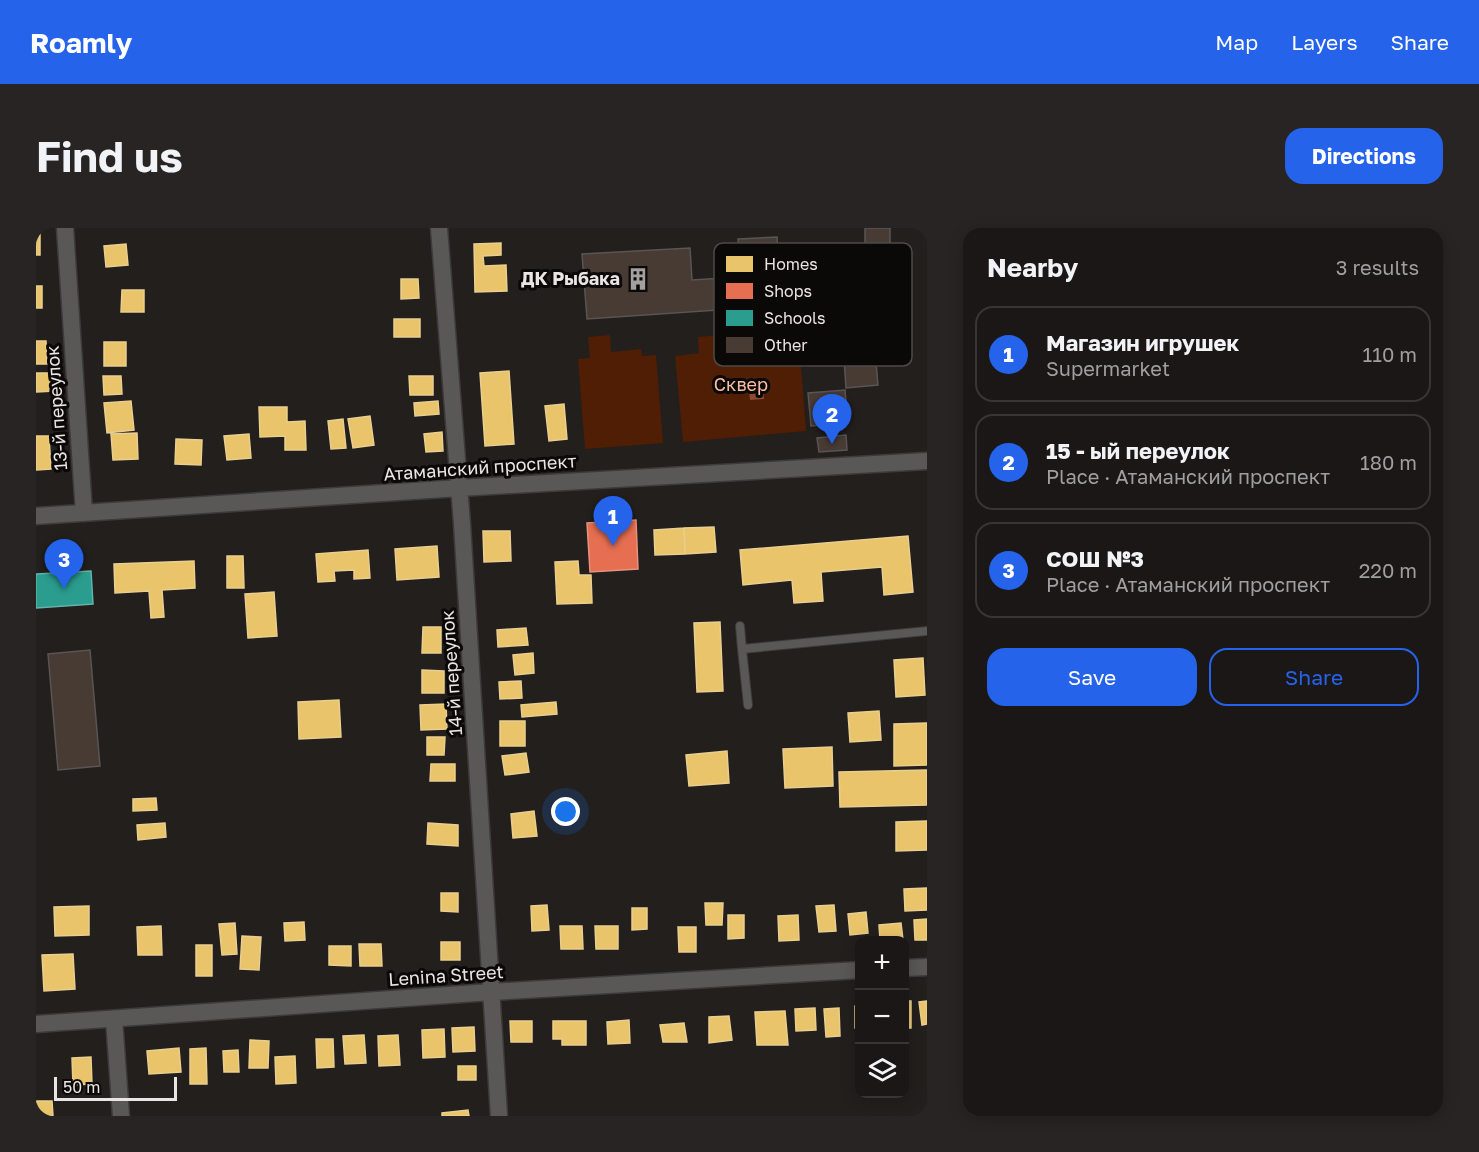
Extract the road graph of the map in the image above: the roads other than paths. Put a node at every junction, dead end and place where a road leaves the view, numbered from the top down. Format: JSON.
{"nodes":[{"id":1,"x":65,"y":228,"type":"edge"},
{"id":2,"x":439,"y":228,"type":"edge"},
{"id":3,"x":927,"y":461,"type":"edge"},
{"id":4,"x":459,"y":488,"type":"junction"},
{"id":5,"x":84,"y":513,"type":"junction"},
{"id":6,"x":36,"y":516,"type":"edge"},
{"id":7,"x":740,"y":626,"type":"dead end"},
{"id":8,"x":927,"y":631,"type":"edge"},
{"id":9,"x":742,"y":649,"type":"junction"},
{"id":10,"x":748,"y":705,"type":"dead end"},
{"id":11,"x":927,"y":967,"type":"edge"},
{"id":12,"x":909,"y":968,"type":"edge"},
{"id":13,"x":855,"y":970,"type":"edge"},
{"id":14,"x":491,"y":992,"type":"junction"},
{"id":15,"x":114,"y":1019,"type":"junction"},
{"id":16,"x":36,"y":1024,"type":"edge"},
{"id":17,"x":121,"y":1116,"type":"edge"},
{"id":18,"x":499,"y":1116,"type":"edge"}],
"edges":[{"from":1,"to":5,"type":"street","name":"13-й переулок"},
{"from":2,"to":4,"type":"street","name":"14-й переулок"},
{"from":3,"to":4,"type":"street","name":"Атаманский проспект"},
{"from":4,"to":5,"type":"street","name":"Атаманский проспект"},
{"from":4,"to":14,"type":"street","name":"14-й переулок"},
{"from":5,"to":6,"type":"street","name":"Атаманский проспект"},
{"from":7,"to":9,"type":"lane"},
{"from":8,"to":9,"type":"lane"},
{"from":9,"to":10,"type":"lane"},
{"from":11,"to":12,"type":"street"},
{"from":13,"to":14,"type":"street","name":"Lenina Street"},
{"from":14,"to":15,"type":"street","name":"Lenina Street"},
{"from":14,"to":18,"type":"street","name":"14-й переулок"},
{"from":15,"to":16,"type":"street","name":"Lenina Street"},
{"from":15,"to":17,"type":"street"}]}
